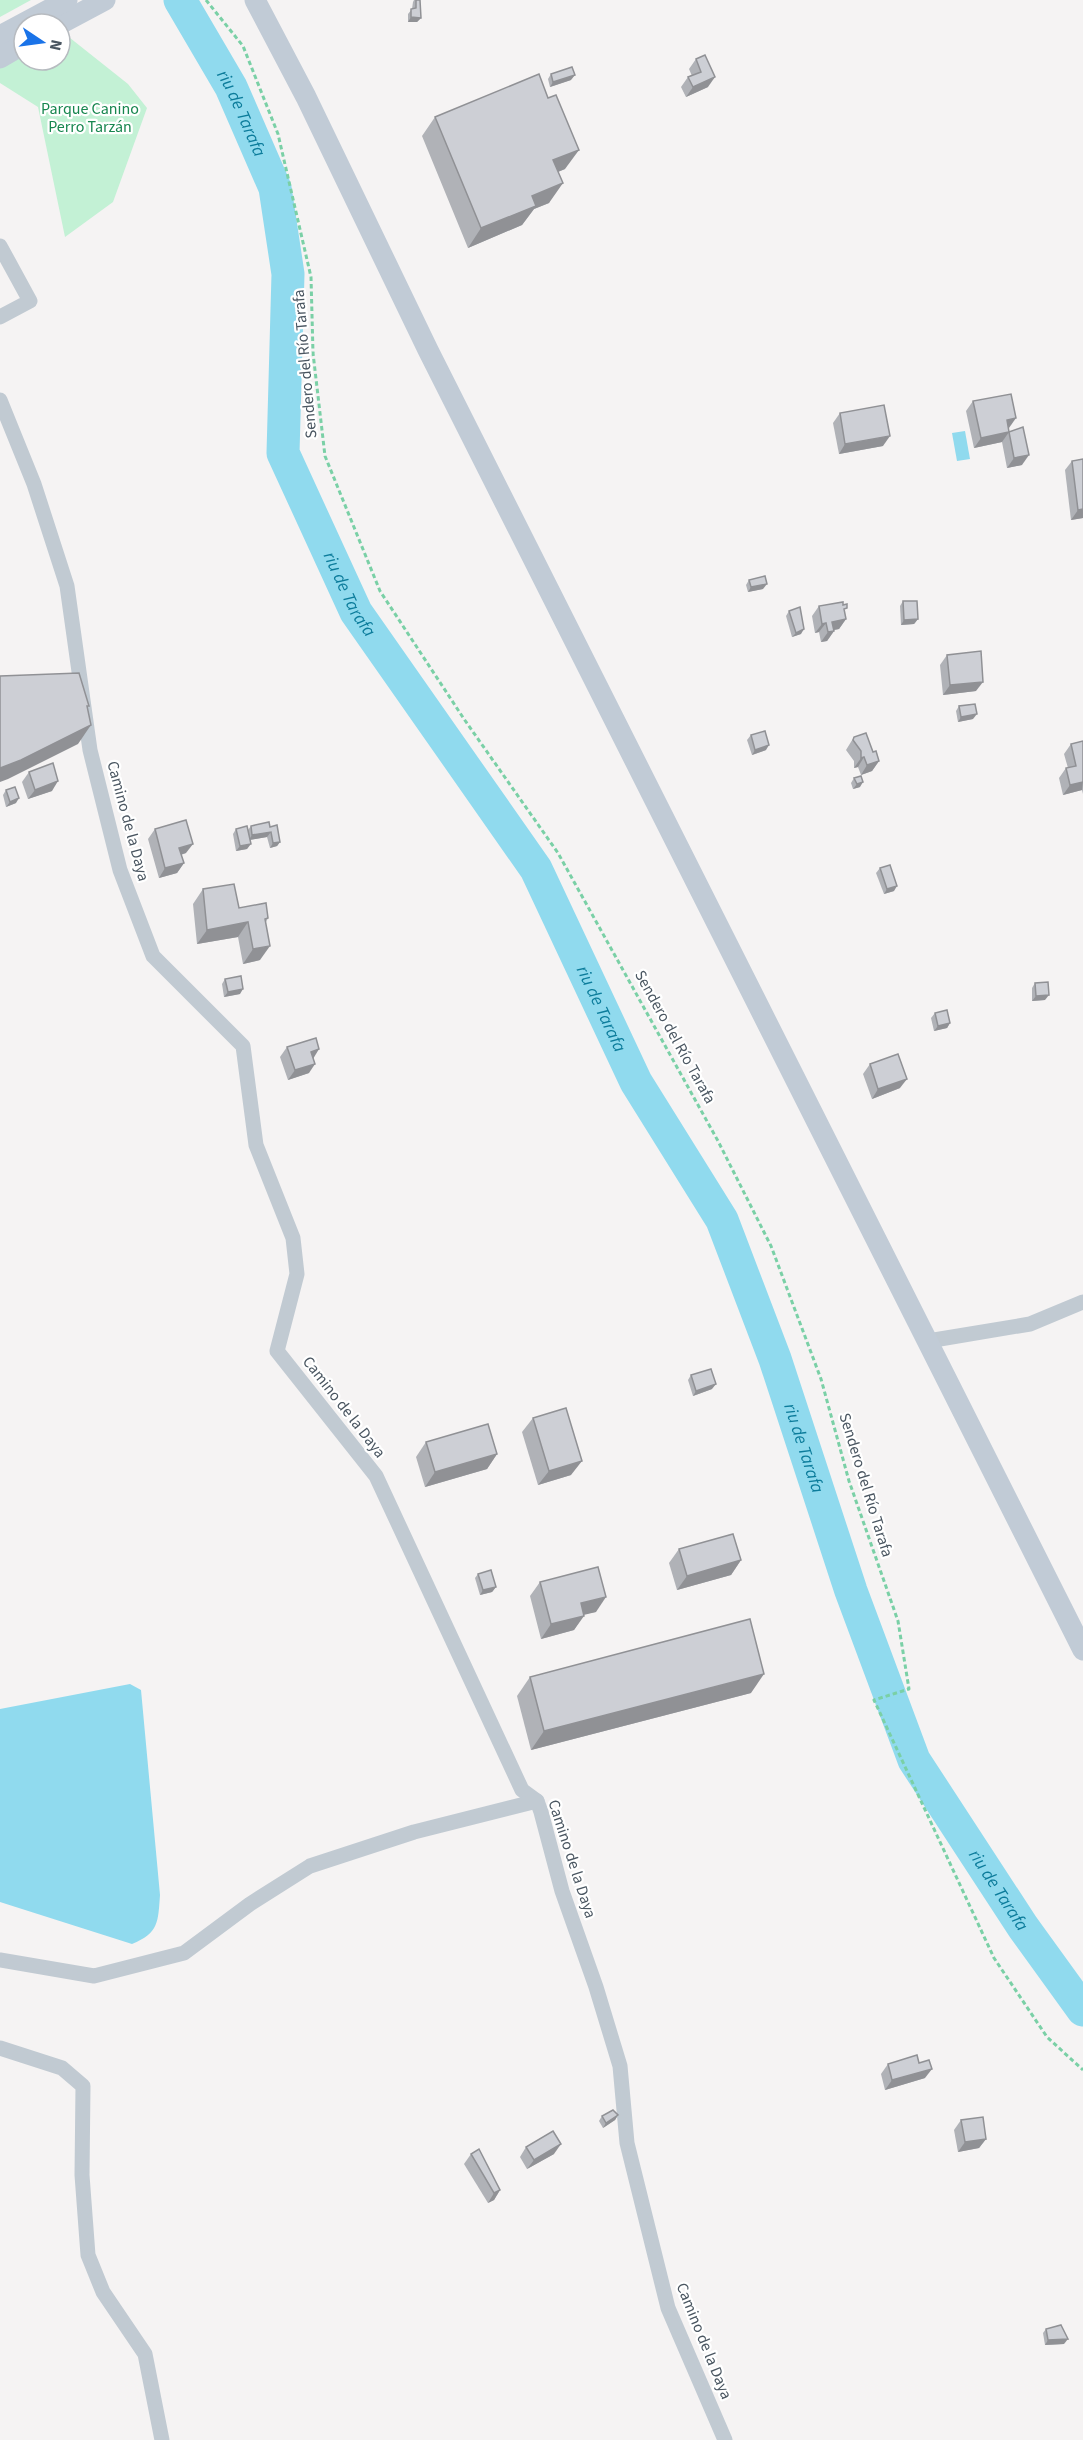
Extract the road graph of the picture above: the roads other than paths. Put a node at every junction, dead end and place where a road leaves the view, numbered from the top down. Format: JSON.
{"nodes":[{"id":1,"x":67,"y":0,"type":"edge"},
{"id":2,"x":105,"y":0,"type":"edge"},
{"id":3,"x":255,"y":0,"type":"edge"},
{"id":4,"x":269,"y":0,"type":"edge"},
{"id":5,"x":72,"y":18,"type":"edge"},
{"id":6,"x":0,"y":36,"type":"edge"},
{"id":7,"x":306,"y":97,"type":"junction"},
{"id":8,"x":0,"y":246,"type":"edge"},
{"id":9,"x":0,"y":317,"type":"edge"},
{"id":10,"x":0,"y":400,"type":"edge"},
{"id":11,"x":1083,"y":1302,"type":"edge"},
{"id":12,"x":928,"y":1341,"type":"junction"},
{"id":13,"x":1083,"y":1650,"type":"edge"},
{"id":14,"x":537,"y":1801,"type":"junction"},
{"id":15,"x":0,"y":1960,"type":"edge"},
{"id":16,"x":0,"y":2048,"type":"edge"},
{"id":17,"x":162,"y":2440,"type":"edge"},
{"id":18,"x":725,"y":2440,"type":"edge"}],
"edges":[{"from":1,"to":6,"type":"main road"},
{"from":2,"to":5,"type":"main road"},
{"from":3,"to":7,"type":"main road"},
{"from":4,"to":7,"type":"main road"},
{"from":7,"to":12,"type":"main road"},
{"from":8,"to":9,"type":"street"},
{"from":10,"to":14,"type":"street","name":"Camino de la Daya"},
{"from":11,"to":12,"type":"street"},
{"from":12,"to":13,"type":"main road"},
{"from":14,"to":15,"type":"street"},
{"from":14,"to":18,"type":"street","name":"Camino de la Daya"},
{"from":16,"to":17,"type":"street"}]}
